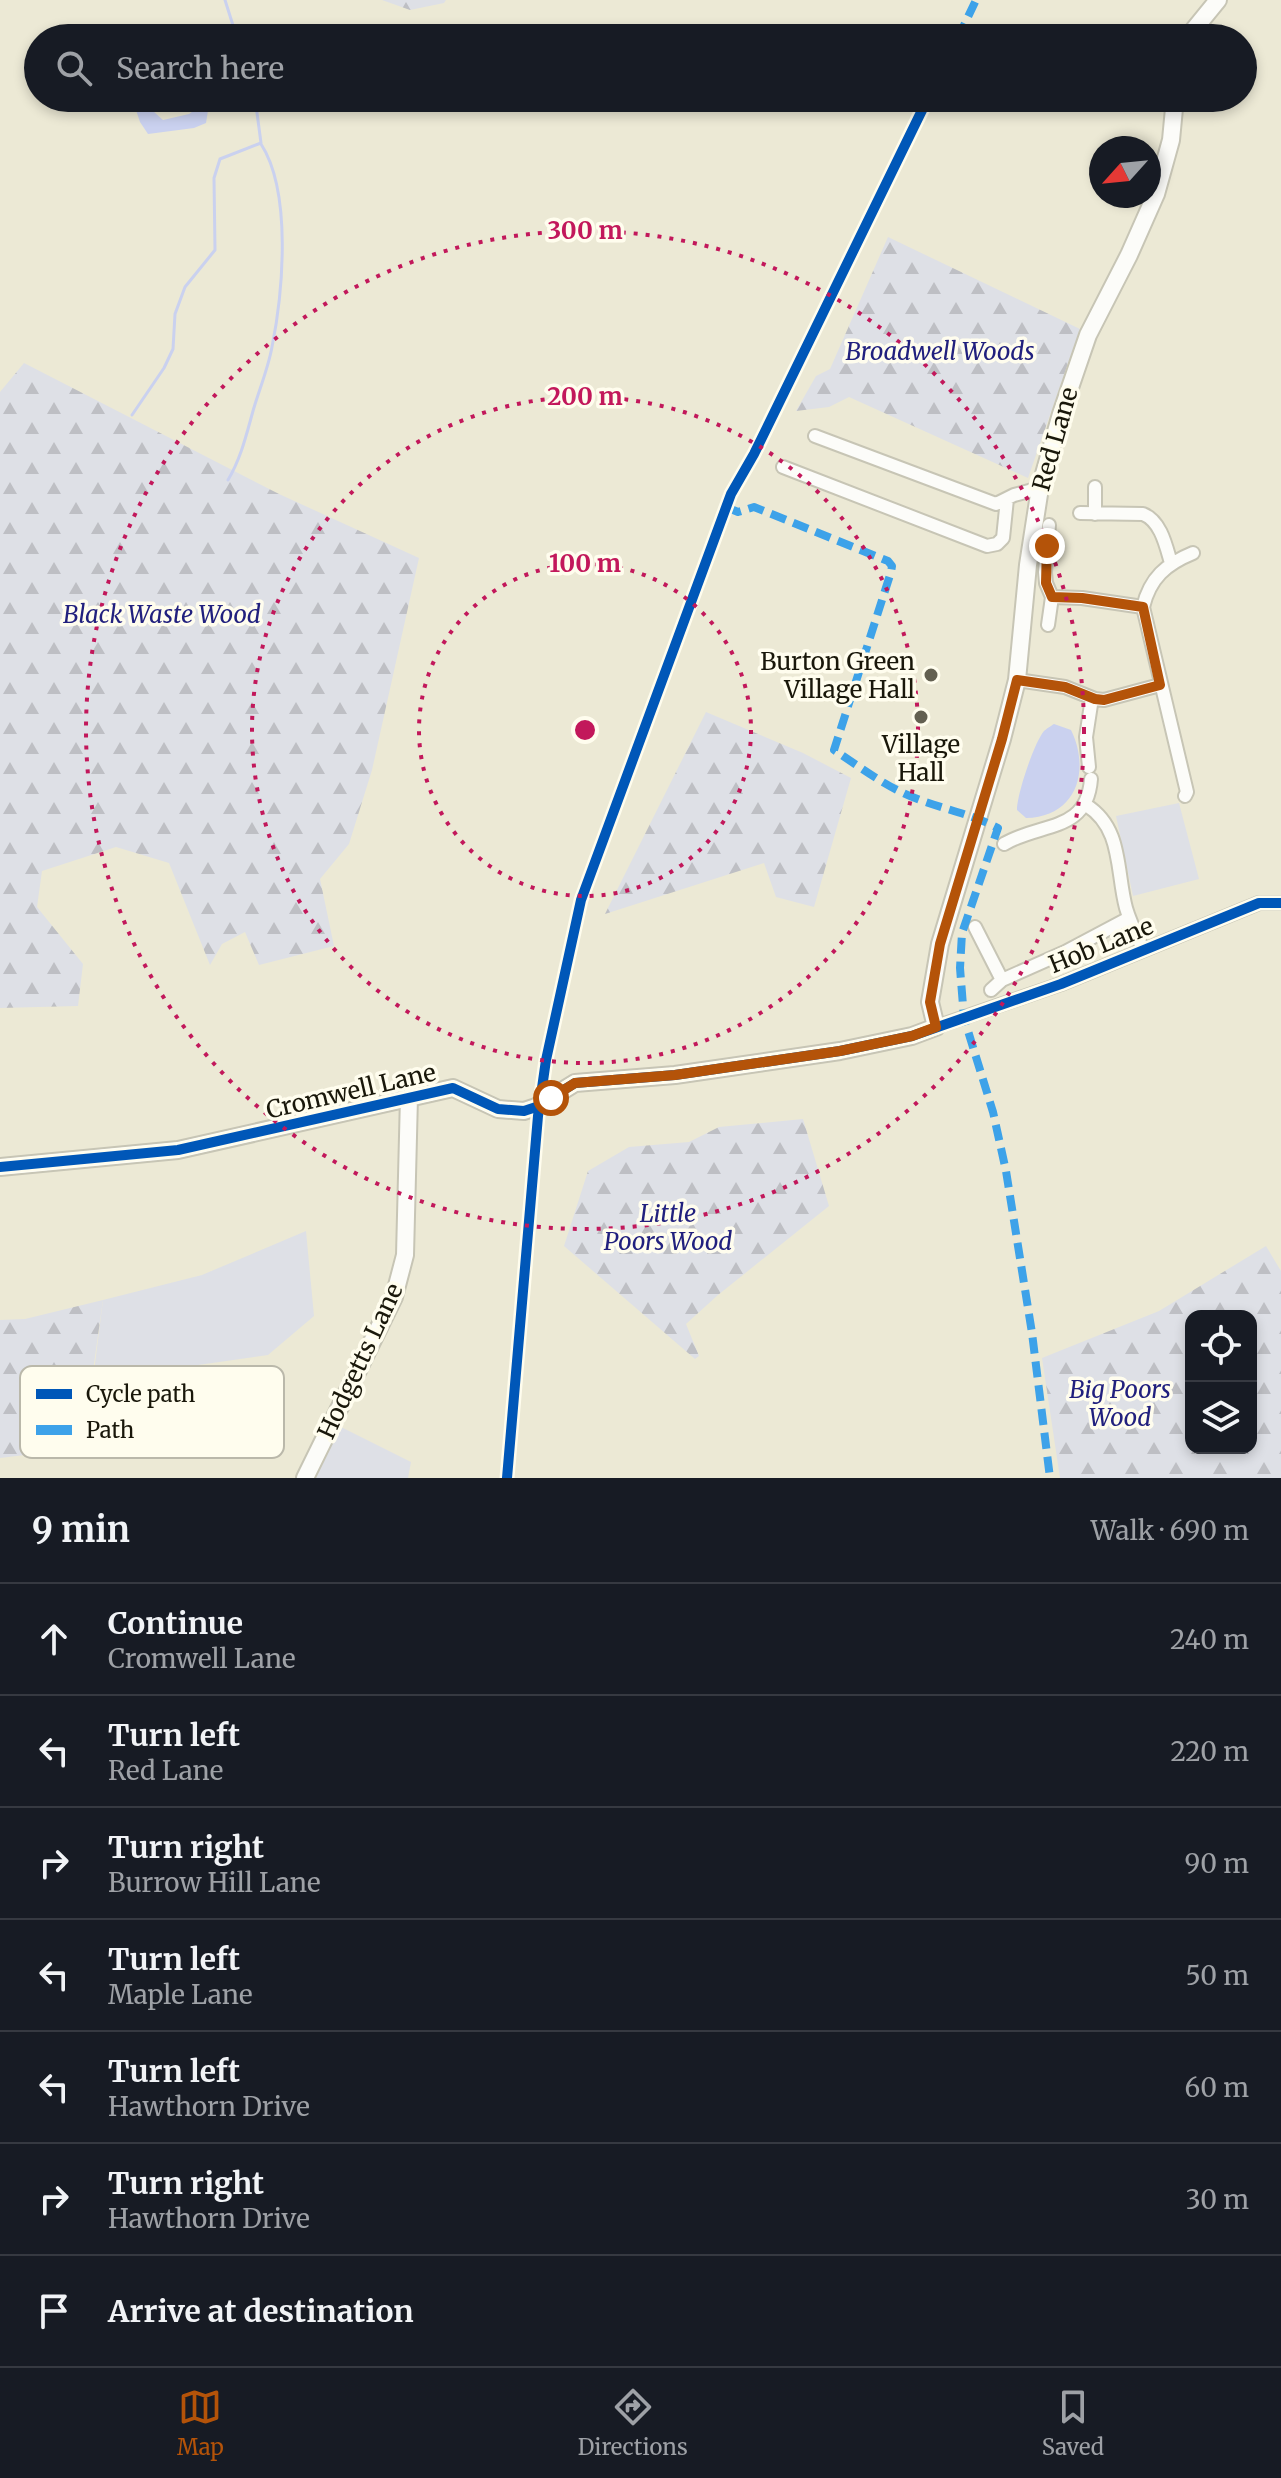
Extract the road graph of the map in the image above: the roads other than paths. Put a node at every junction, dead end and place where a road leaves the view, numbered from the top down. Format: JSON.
{"nodes":[{"id":1,"x":1218,"y":0,"type":"edge"},
{"id":2,"x":1198,"y":24,"type":"edge"},
{"id":3,"x":1174,"y":112,"type":"edge"},
{"id":4,"x":815,"y":436,"type":"dead end"},
{"id":5,"x":783,"y":467,"type":"dead end"},
{"id":6,"x":1095,"y":487,"type":"dead end"},
{"id":7,"x":1040,"y":488,"type":"junction"},
{"id":8,"x":1007,"y":499,"type":"junction"},
{"id":9,"x":1080,"y":513,"type":"dead end"},
{"id":10,"x":1095,"y":514,"type":"junction"},
{"id":11,"x":1049,"y":525,"type":"dead end"},
{"id":12,"x":1193,"y":553,"type":"dead end"},
{"id":13,"x":1171,"y":563,"type":"junction"},
{"id":14,"x":1052,"y":597,"type":"junction"},
{"id":15,"x":1143,"y":607,"type":"junction"},
{"id":16,"x":1048,"y":625,"type":"dead end"},
{"id":17,"x":1017,"y":680,"type":"junction"},
{"id":18,"x":1160,"y":685,"type":"junction"},
{"id":19,"x":1092,"y":698,"type":"junction"},
{"id":20,"x":1185,"y":796,"type":"dead end"},
{"id":21,"x":1086,"y":805,"type":"junction"},
{"id":22,"x":1004,"y":844,"type":"dead end"},
{"id":23,"x":1281,"y":903,"type":"edge"},
{"id":24,"x":1129,"y":918,"type":"junction"},
{"id":25,"x":975,"y":927,"type":"dead end"},
{"id":26,"x":1143,"y":949,"type":"junction"},
{"id":27,"x":1002,"y":980,"type":"junction"},
{"id":28,"x":991,"y":990,"type":"dead end"},
{"id":29,"x":936,"y":1027,"type":"junction"},
{"id":30,"x":409,"y":1097,"type":"junction"},
{"id":31,"x":0,"y":1167,"type":"edge"},
{"id":32,"x":305,"y":1478,"type":"edge"}],
"edges":[{"from":1,"to":2,"type":"street"},
{"from":3,"to":7,"type":"street","name":"Red Lane"},
{"from":4,"to":8,"type":"street"},
{"from":5,"to":8,"type":"street"},
{"from":6,"to":10,"type":"street"},
{"from":7,"to":8,"type":"street"},
{"from":7,"to":17,"type":"street","name":"Red Lane"},
{"from":9,"to":10,"type":"street"},
{"from":10,"to":13,"type":"street"},
{"from":11,"to":14,"type":"street"},
{"from":12,"to":13,"type":"street"},
{"from":13,"to":15,"type":"street"},
{"from":14,"to":15,"type":"street"},
{"from":14,"to":16,"type":"street"},
{"from":15,"to":18,"type":"street"},
{"from":17,"to":19,"type":"street"},
{"from":17,"to":29,"type":"street","name":"Red Lane"},
{"from":18,"to":19,"type":"street"},
{"from":18,"to":20,"type":"street"},
{"from":19,"to":21,"type":"street"},
{"from":21,"to":22,"type":"street"},
{"from":21,"to":24,"type":"street"},
{"from":23,"to":26,"type":"street","name":"Hob Lane"},
{"from":24,"to":26,"type":"street"},
{"from":24,"to":27,"type":"street"},
{"from":25,"to":27,"type":"street"},
{"from":26,"to":29,"type":"street","name":"Hob Lane"},
{"from":27,"to":28,"type":"street"},
{"from":29,"to":30,"type":"street","name":"Cromwell Lane"},
{"from":30,"to":31,"type":"street","name":"Cromwell Lane"},
{"from":30,"to":32,"type":"street","name":"Hodgetts Lane"}]}
